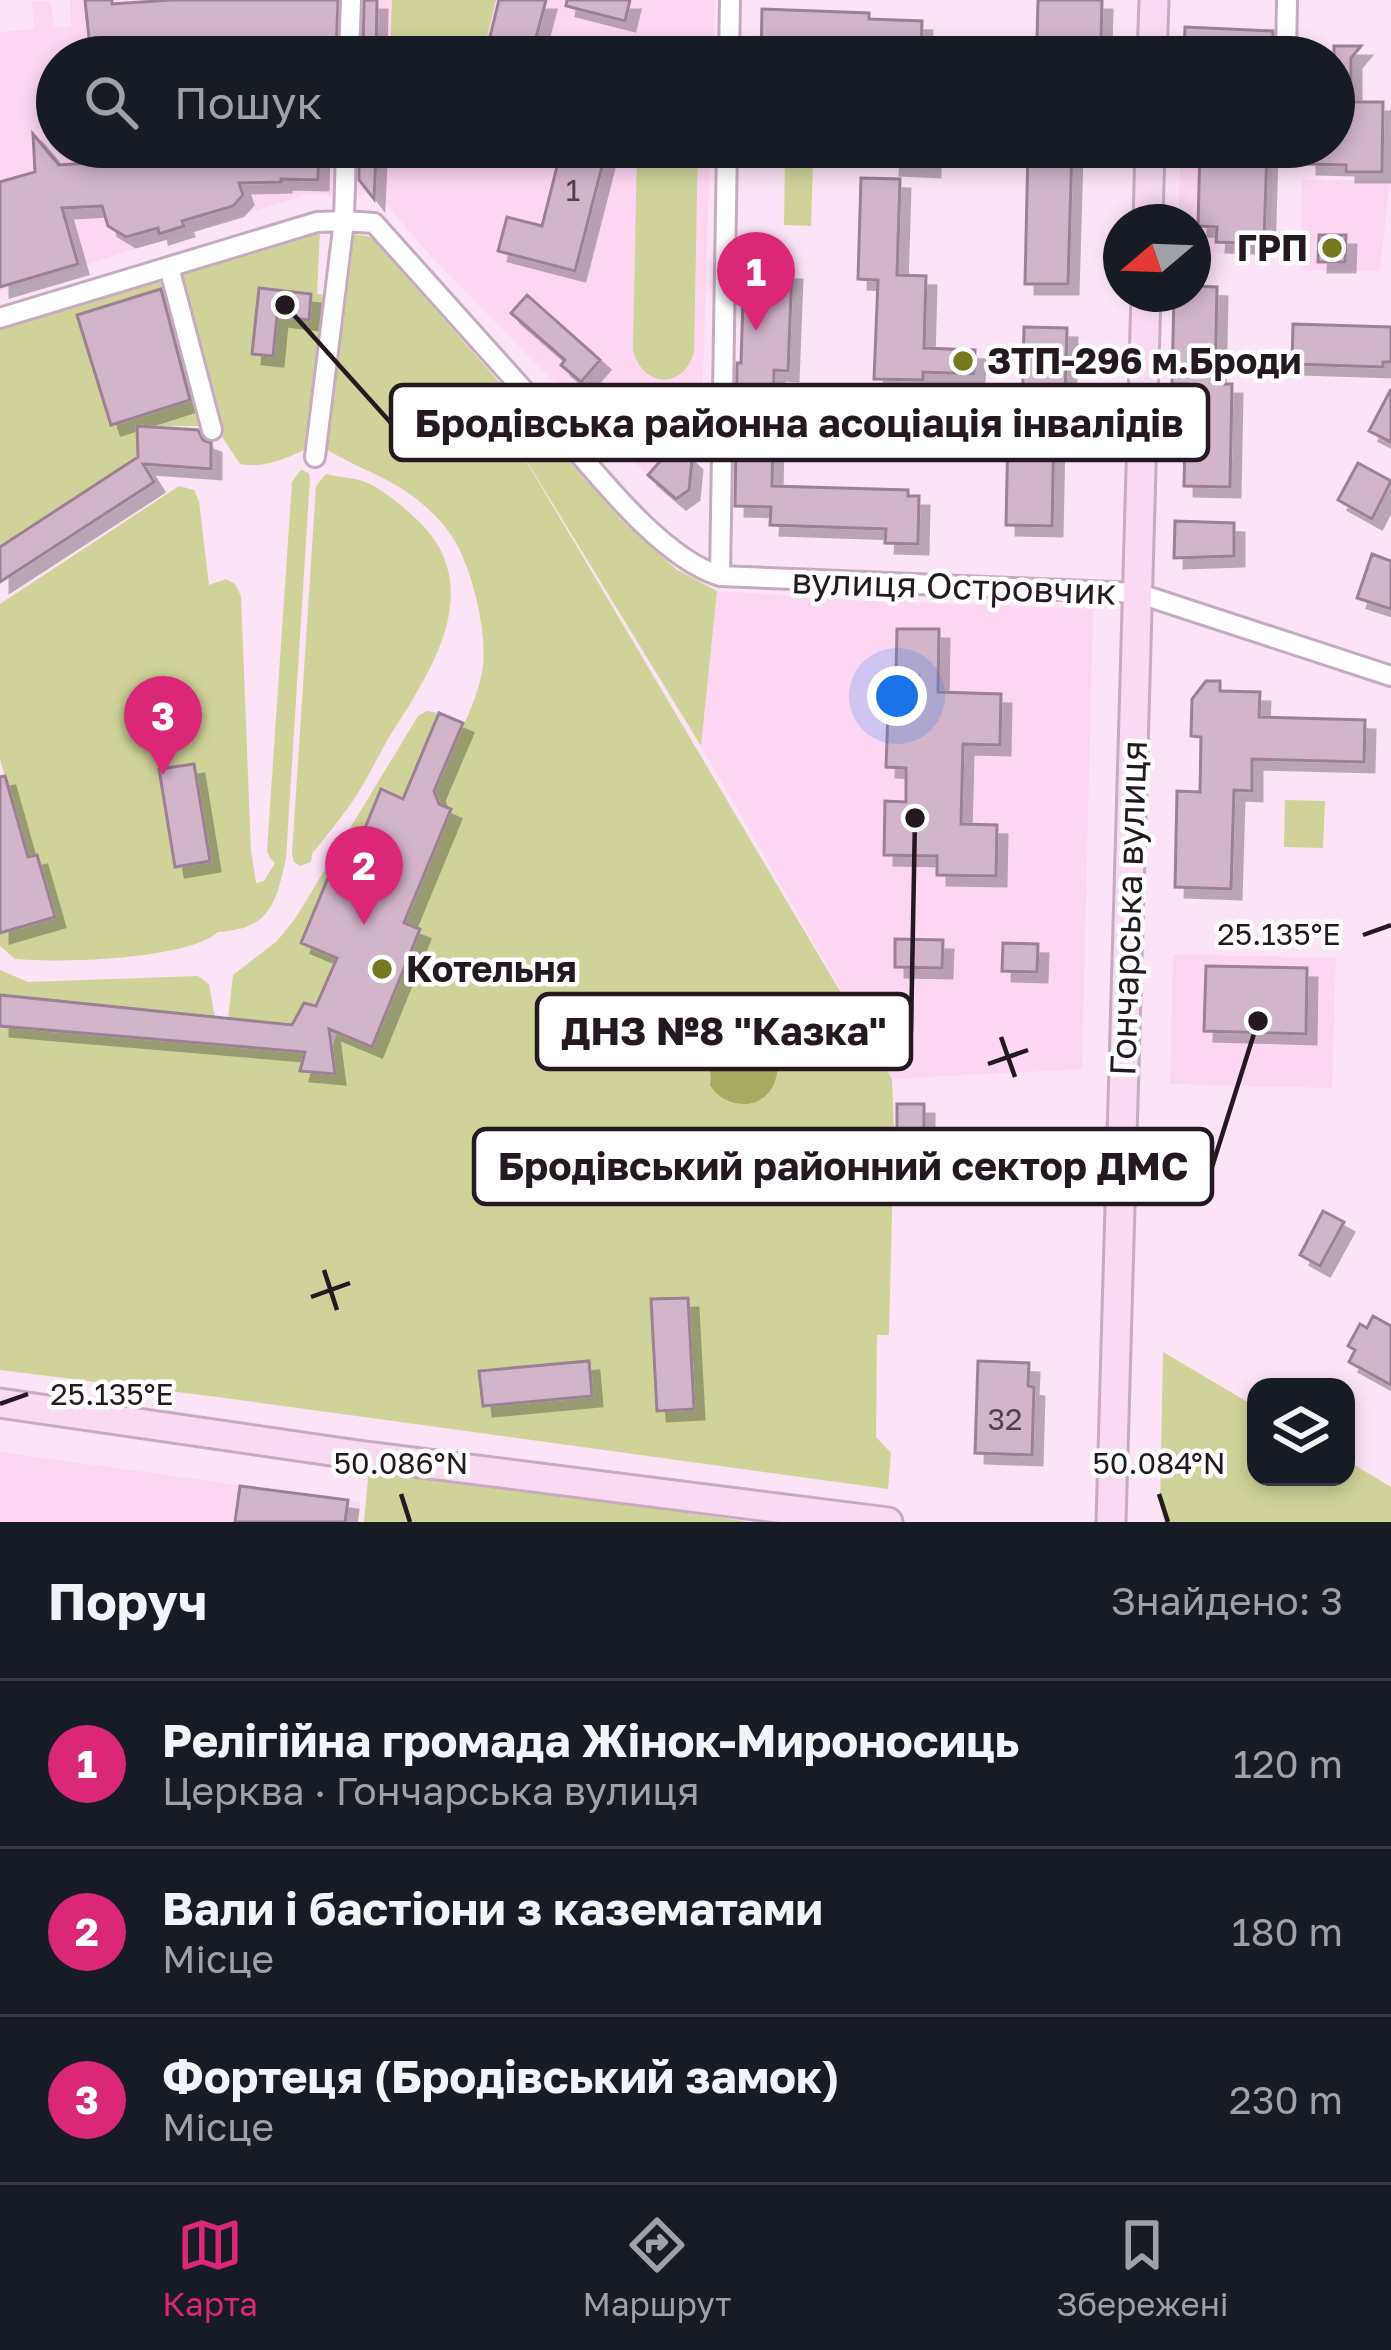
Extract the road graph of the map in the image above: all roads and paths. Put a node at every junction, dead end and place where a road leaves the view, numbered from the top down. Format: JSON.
{"nodes":[{"id":1,"x":351,"y":0,"type":"edge"},
{"id":2,"x":730,"y":0,"type":"edge"},
{"id":3,"x":1154,"y":0,"type":"edge"},
{"id":4,"x":1287,"y":0,"type":"edge"},
{"id":5,"x":350,"y":36,"type":"edge"},
{"id":6,"x":729,"y":36,"type":"edge"},
{"id":7,"x":1153,"y":36,"type":"edge"},
{"id":8,"x":1286,"y":36,"type":"edge"},
{"id":9,"x":345,"y":168,"type":"edge"},
{"id":10,"x":727,"y":168,"type":"edge"},
{"id":11,"x":1149,"y":168,"type":"edge"},
{"id":12,"x":1148,"y":204,"type":"edge"},
{"id":13,"x":344,"y":221,"type":"junction"},
{"id":14,"x":169,"y":267,"type":"junction"},
{"id":15,"x":1145,"y":312,"type":"edge"},
{"id":16,"x":0,"y":318,"type":"edge"},
{"id":17,"x":212,"y":430,"type":"dead end"},
{"id":18,"x":315,"y":457,"type":"dead end"},
{"id":19,"x":719,"y":576,"type":"junction"},
{"id":20,"x":1137,"y":592,"type":"junction"},
{"id":21,"x":1391,"y":676,"type":"edge"},
{"id":22,"x":0,"y":1403,"type":"edge"},
{"id":23,"x":888,"y":1522,"type":"edge"},
{"id":24,"x":1111,"y":1522,"type":"edge"}],
"edges":[{"from":1,"to":5,"type":"street"},
{"from":2,"to":6,"type":"street"},
{"from":3,"to":7,"type":"main road"},
{"from":4,"to":8,"type":"street"},
{"from":9,"to":13,"type":"street"},
{"from":10,"to":19,"type":"street"},
{"from":11,"to":12,"type":"main road"},
{"from":13,"to":14,"type":"street"},
{"from":13,"to":18,"type":"street"},
{"from":13,"to":19,"type":"street"},
{"from":14,"to":16,"type":"street"},
{"from":14,"to":17,"type":"street"},
{"from":15,"to":20,"type":"main road","name":"Гончарська вулиця"},
{"from":19,"to":20,"type":"street","name":"вулиця Островчик"},
{"from":20,"to":21,"type":"street","name":"вулиця Островчик"},
{"from":20,"to":24,"type":"main road","name":"Гончарська вулиця"},
{"from":22,"to":23,"type":"main road"}]}
